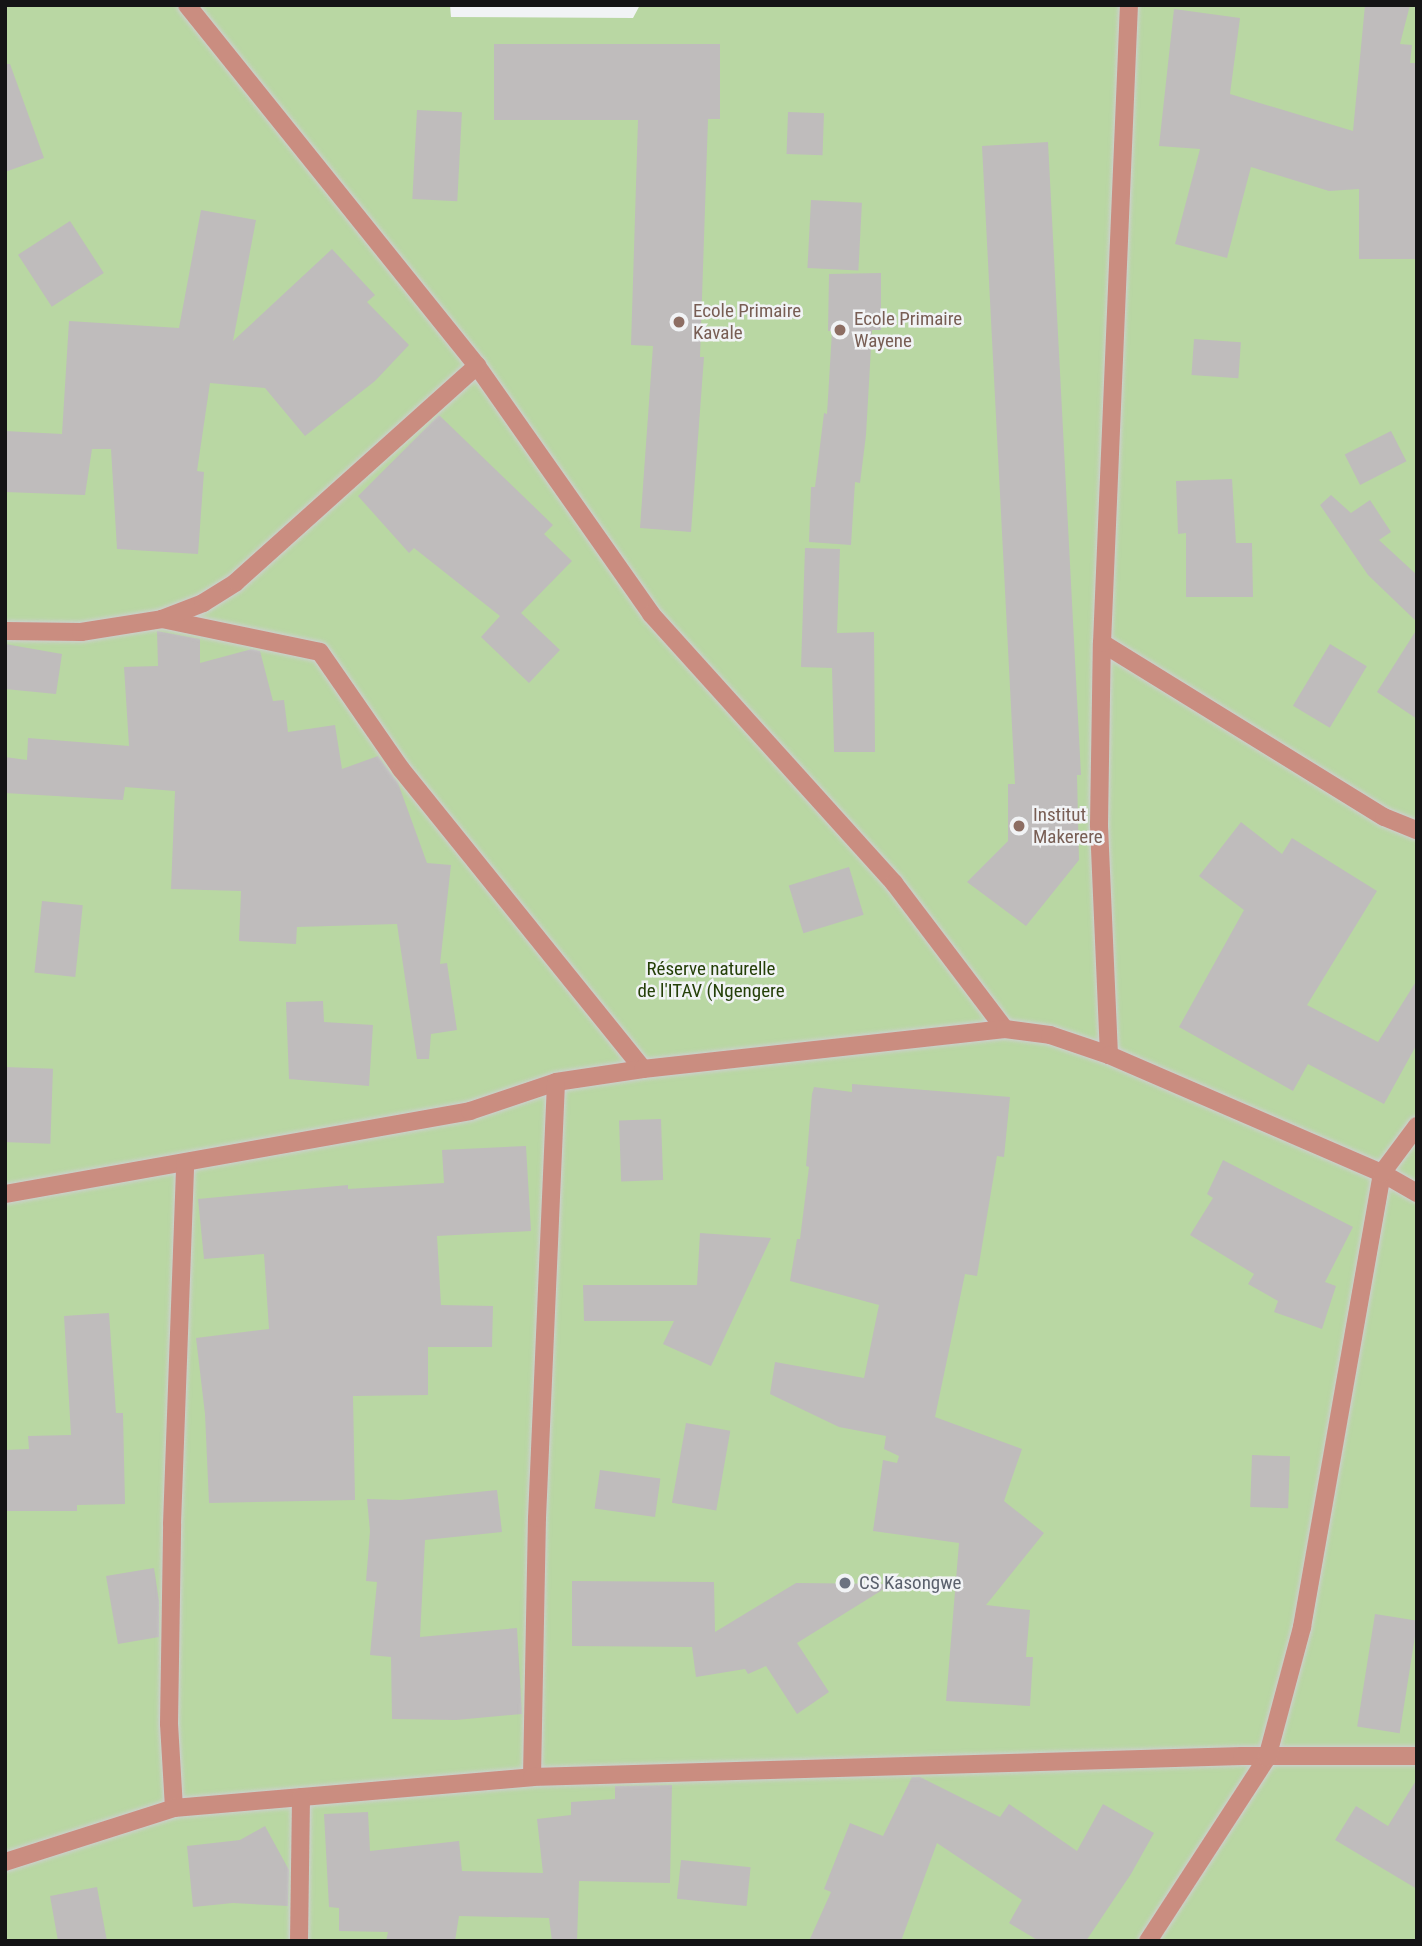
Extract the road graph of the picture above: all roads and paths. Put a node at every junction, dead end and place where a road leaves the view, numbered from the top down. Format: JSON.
{"nodes":[{"id":1,"x":187,"y":5,"type":"edge"},
{"id":2,"x":1129,"y":5,"type":"edge"},
{"id":3,"x":477,"y":366,"type":"junction"},
{"id":4,"x":162,"y":619,"type":"junction"},
{"id":5,"x":5,"y":631,"type":"edge"},
{"id":6,"x":1102,"y":643,"type":"junction"},
{"id":7,"x":1417,"y":830,"type":"edge"},
{"id":8,"x":1005,"y":1029,"type":"junction"},
{"id":9,"x":1109,"y":1055,"type":"junction"},
{"id":10,"x":643,"y":1069,"type":"junction"},
{"id":11,"x":556,"y":1082,"type":"junction"},
{"id":12,"x":1417,"y":1126,"type":"edge"},
{"id":13,"x":185,"y":1163,"type":"junction"},
{"id":14,"x":1382,"y":1173,"type":"junction"},
{"id":15,"x":1417,"y":1193,"type":"edge"},
{"id":16,"x":5,"y":1194,"type":"edge"},
{"id":17,"x":1417,"y":1756,"type":"edge"},
{"id":18,"x":1267,"y":1758,"type":"junction"},
{"id":19,"x":532,"y":1777,"type":"junction"},
{"id":20,"x":301,"y":1797,"type":"junction"},
{"id":21,"x":174,"y":1808,"type":"junction"},
{"id":22,"x":5,"y":1862,"type":"edge"},
{"id":23,"x":299,"y":1941,"type":"edge"},
{"id":24,"x":1148,"y":1941,"type":"edge"}],
"edges":[{"from":1,"to":3,"type":"street"},
{"from":2,"to":6,"type":"street"},
{"from":3,"to":4,"type":"street"},
{"from":3,"to":8,"type":"street"},
{"from":4,"to":5,"type":"street"},
{"from":4,"to":10,"type":"street"},
{"from":6,"to":7,"type":"street"},
{"from":6,"to":9,"type":"street"},
{"from":8,"to":9,"type":"street"},
{"from":8,"to":10,"type":"street"},
{"from":9,"to":14,"type":"street"},
{"from":10,"to":11,"type":"street"},
{"from":11,"to":13,"type":"street"},
{"from":11,"to":19,"type":"street"},
{"from":12,"to":14,"type":"street"},
{"from":13,"to":16,"type":"street"},
{"from":13,"to":21,"type":"street"},
{"from":14,"to":15,"type":"street"},
{"from":14,"to":18,"type":"street"},
{"from":17,"to":18,"type":"street"},
{"from":18,"to":19,"type":"street"},
{"from":18,"to":24,"type":"street"},
{"from":19,"to":20,"type":"street"},
{"from":20,"to":21,"type":"street"},
{"from":20,"to":23,"type":"street"},
{"from":21,"to":22,"type":"street"}]}
